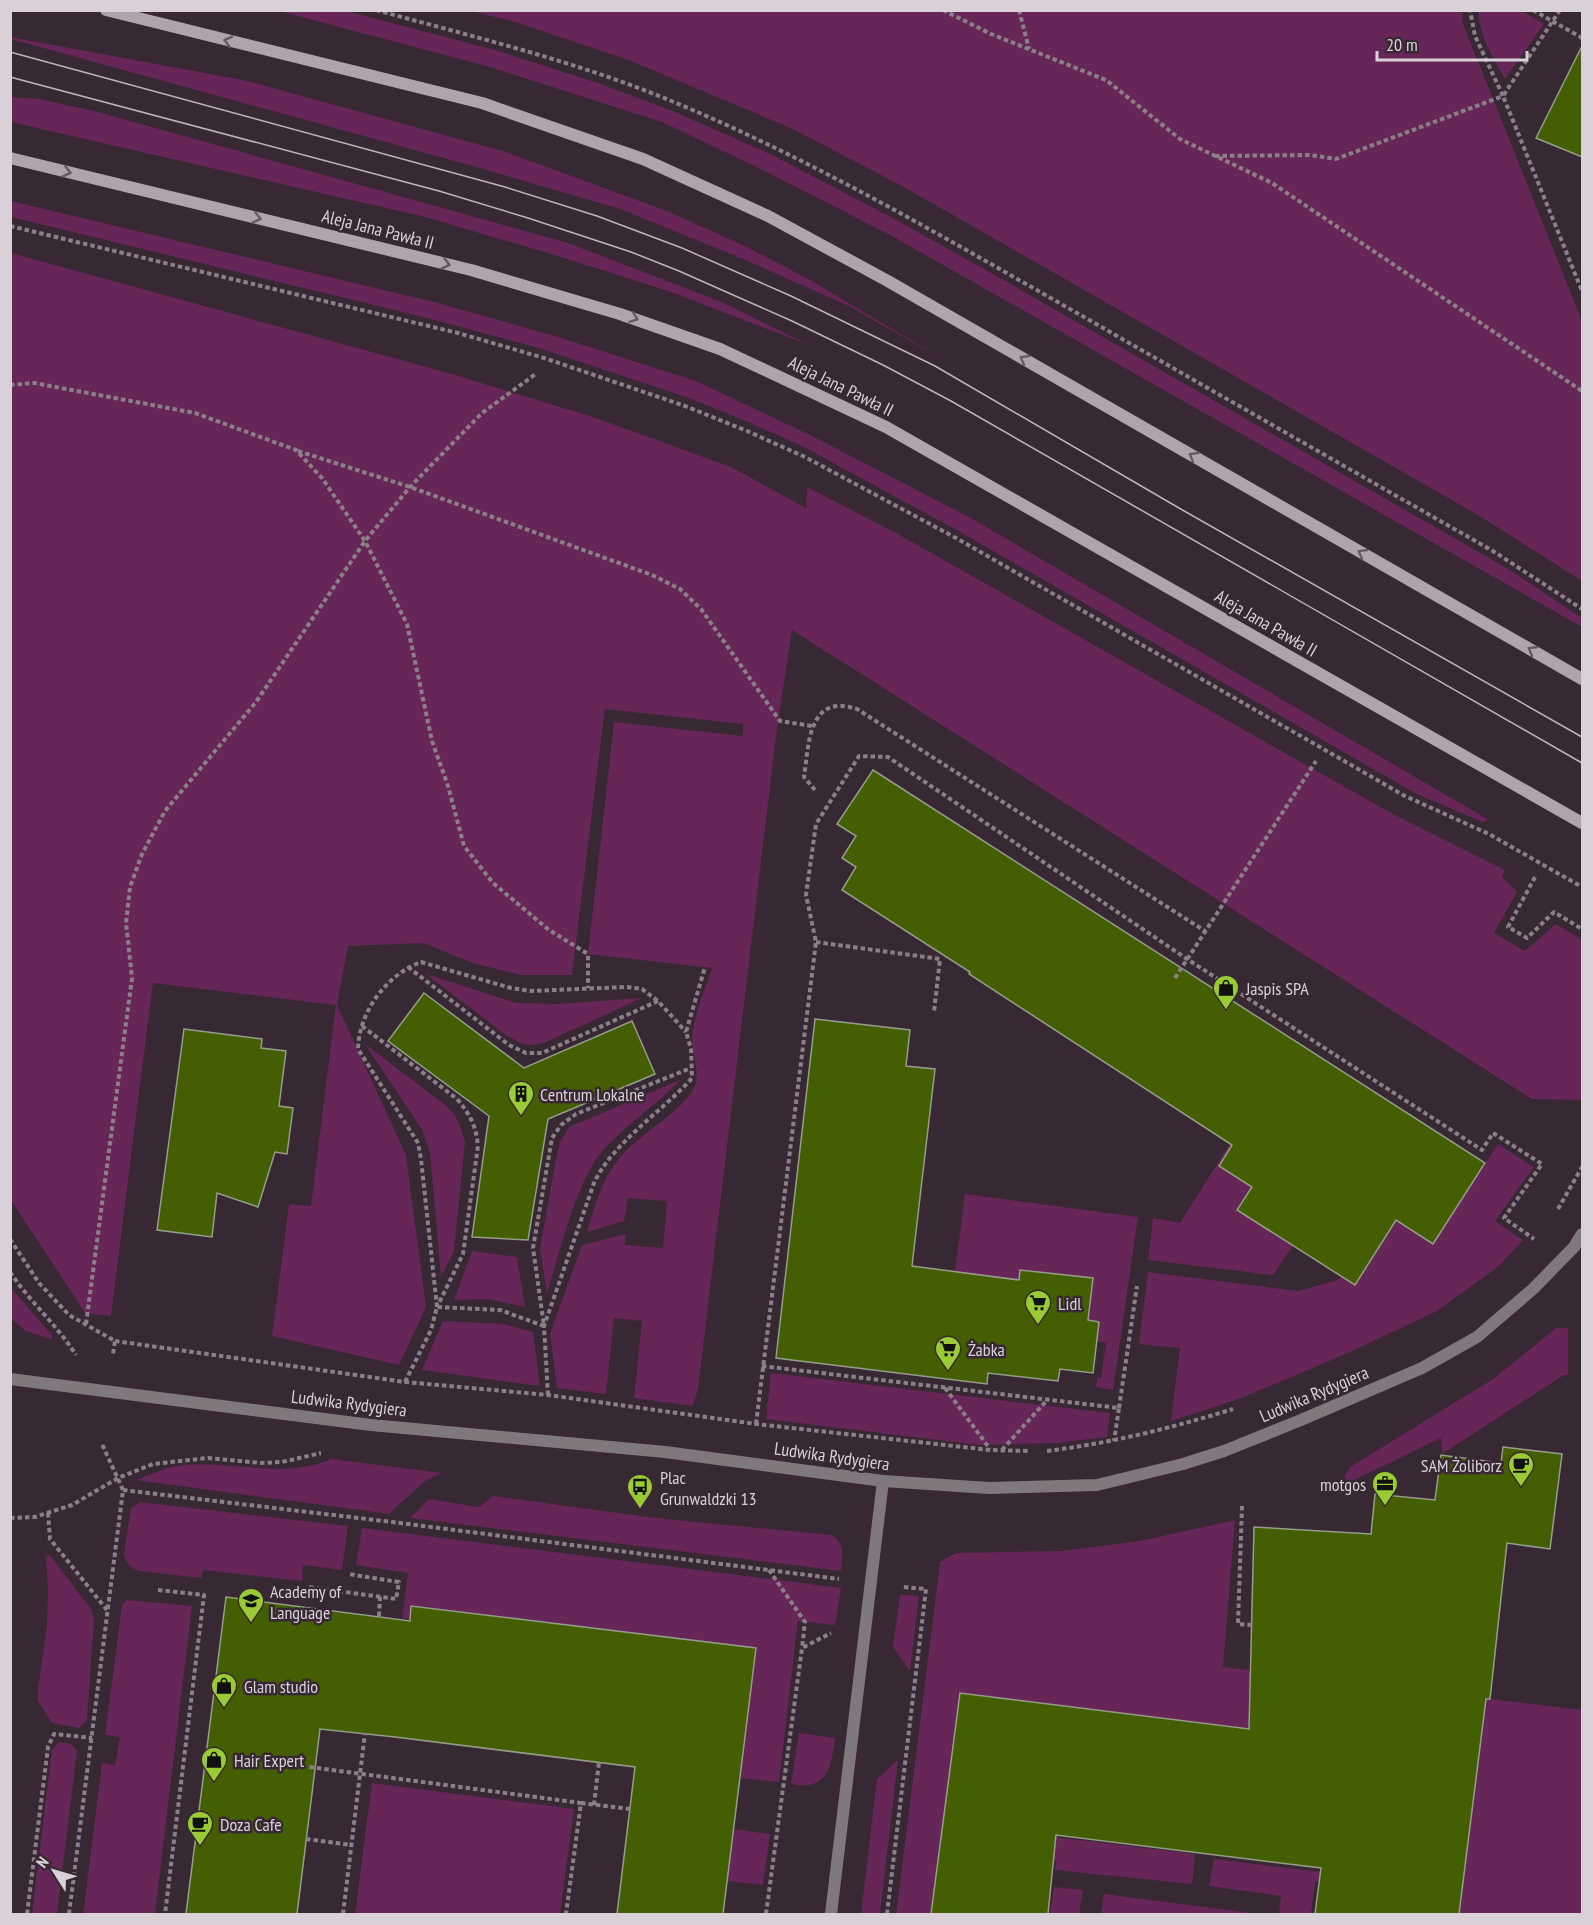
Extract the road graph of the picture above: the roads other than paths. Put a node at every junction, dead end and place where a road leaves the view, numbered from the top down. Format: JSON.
{"nodes":[{"id":1,"x":106,"y":10,"type":"edge"},
{"id":2,"x":10,"y":158,"type":"edge"},
{"id":3,"x":1582,"y":679,"type":"edge"},
{"id":4,"x":1582,"y":823,"type":"edge"},
{"id":5,"x":1582,"y":1234,"type":"edge"},
{"id":6,"x":10,"y":1379,"type":"edge"},
{"id":7,"x":883,"y":1482,"type":"junction"},
{"id":8,"x":831,"y":1914,"type":"edge"}],
"edges":[{"from":3,"to":1,"type":"main road","one_way":true},
{"from":2,"to":4,"type":"main road","name":"Aleja Jana Pawła II","one_way":true},
{"from":5,"to":7,"type":"street","name":"Ludwika Rydygiera"},
{"from":6,"to":7,"type":"street","name":"Ludwika Rydygiera"},
{"from":7,"to":8,"type":"street"}]}
